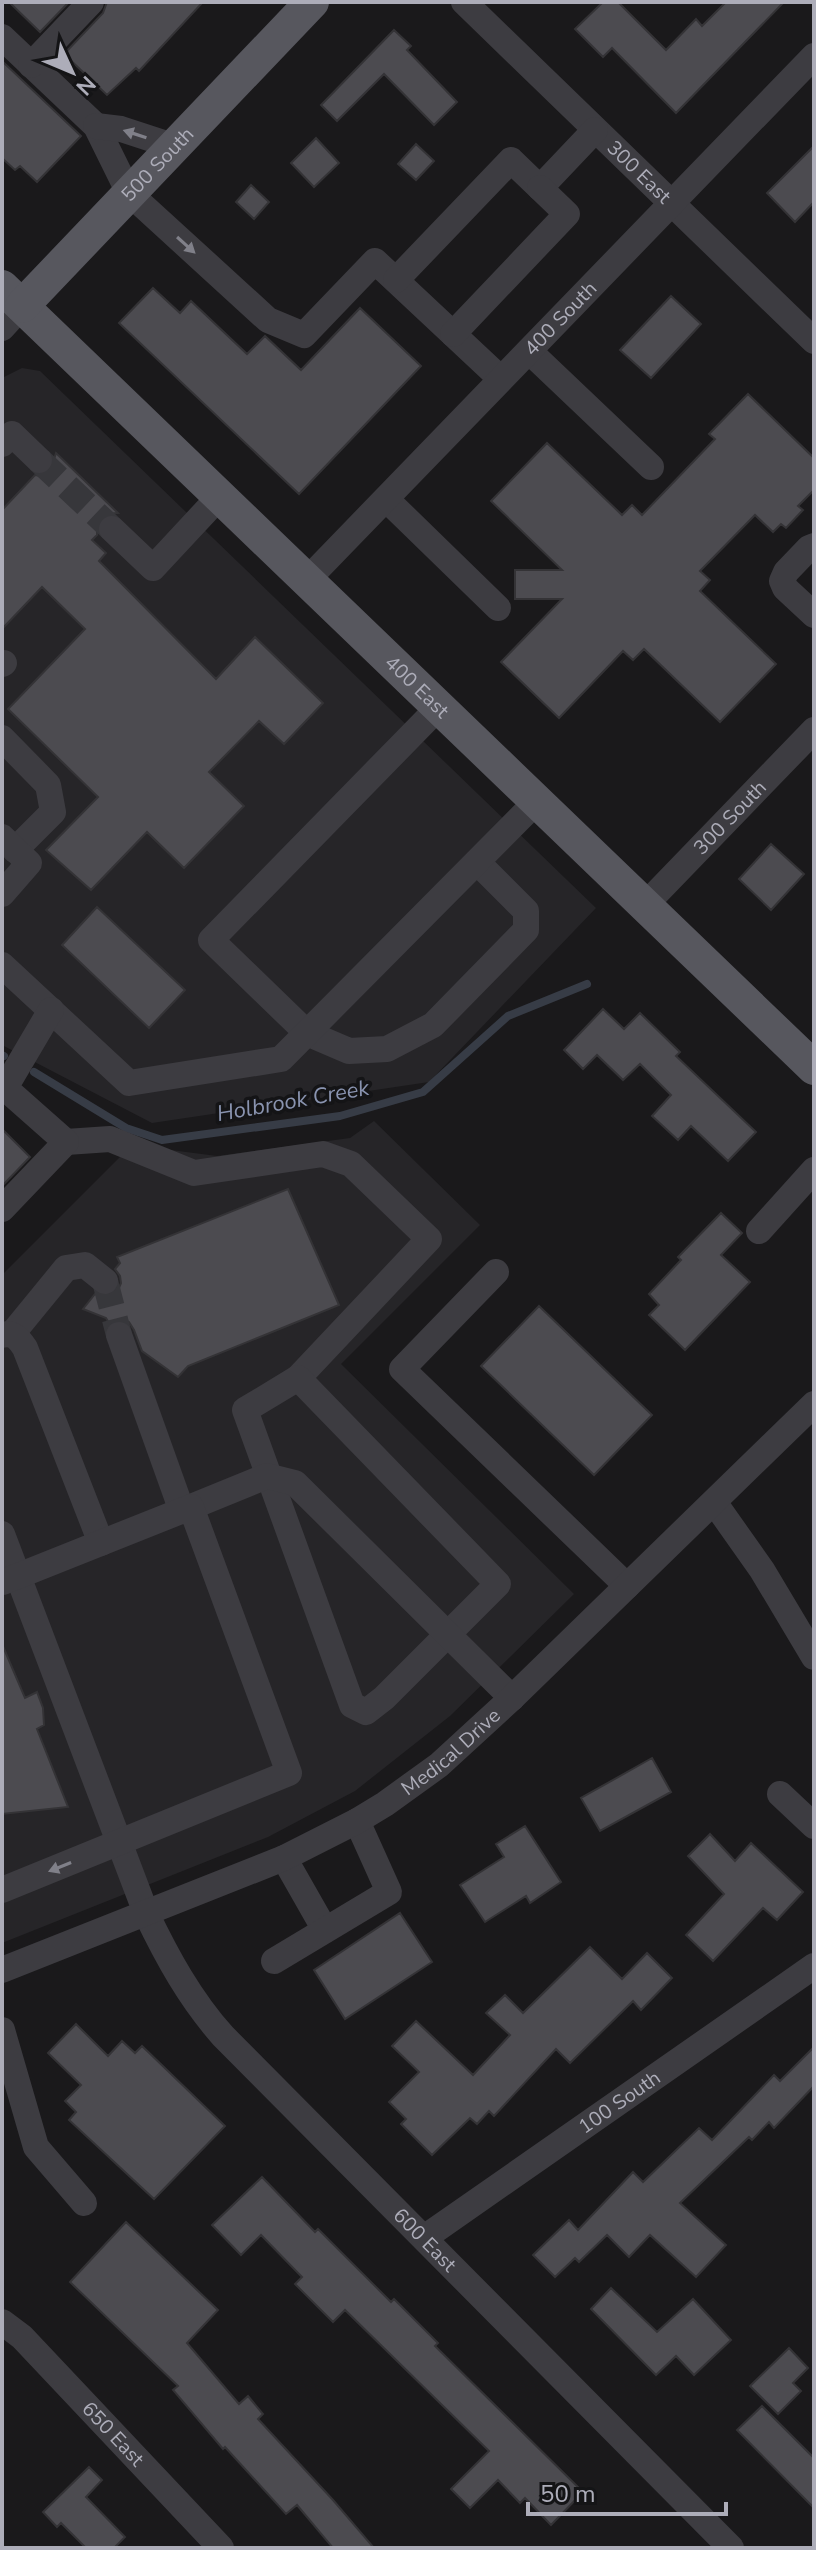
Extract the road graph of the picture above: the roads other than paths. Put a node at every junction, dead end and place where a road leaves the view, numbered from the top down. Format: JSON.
{"nodes":[{"id":1,"x":91,"y":2,"type":"edge"},
{"id":2,"x":312,"y":2,"type":"edge"},
{"id":3,"x":464,"y":2,"type":"edge"},
{"id":4,"x":2,"y":37,"type":"edge"},
{"id":5,"x":814,"y":56,"type":"edge"},
{"id":6,"x":31,"y":65,"type":"junction"},
{"id":7,"x":96,"y":126,"type":"junction"},
{"id":8,"x":595,"y":130,"type":"junction"},
{"id":9,"x":173,"y":146,"type":"junction"},
{"id":10,"x":540,"y":188,"type":"junction"},
{"id":11,"x":129,"y":193,"type":"junction"},
{"id":12,"x":671,"y":203,"type":"junction"},
{"id":13,"x":396,"y":280,"type":"junction"},
{"id":14,"x":9,"y":307,"type":"edge"},
{"id":15,"x":453,"y":334,"type":"junction"},
{"id":16,"x":814,"y":341,"type":"edge"},
{"id":17,"x":529,"y":351,"type":"junction"},
{"id":18,"x":501,"y":379,"type":"junction"},
{"id":19,"x":2,"y":444,"type":"edge"},
{"id":20,"x":39,"y":460,"type":"tunnel mouth"},
{"id":21,"x":651,"y":467,"type":"dead end"},
{"id":22,"x":220,"y":496,"type":"junction"},
{"id":23,"x":386,"y":499,"type":"junction"},
{"id":24,"x":112,"y":529,"type":"tunnel mouth"},
{"id":25,"x":814,"y":546,"type":"edge"},
{"id":26,"x":307,"y":580,"type":"junction"},
{"id":27,"x":498,"y":608,"type":"dead end"},
{"id":28,"x":814,"y":615,"type":"edge"},
{"id":29,"x":439,"y":707,"type":"junction"},
{"id":30,"x":814,"y":730,"type":"edge"},
{"id":31,"x":2,"y":738,"type":"edge"},
{"id":32,"x":537,"y":801,"type":"junction"},
{"id":33,"x":8,"y":843,"type":"edge"},
{"id":34,"x":477,"y":862,"type":"junction"},
{"id":35,"x":2,"y":894,"type":"edge"},
{"id":36,"x":645,"y":905,"type":"junction"},
{"id":37,"x":2,"y":965,"type":"edge"},
{"id":38,"x":51,"y":1010,"type":"junction"},
{"id":39,"x":307,"y":1033,"type":"junction"},
{"id":40,"x":814,"y":1068,"type":"edge"},
{"id":41,"x":66,"y":1142,"type":"junction"},
{"id":42,"x":814,"y":1170,"type":"edge"},
{"id":43,"x":2,"y":1209,"type":"edge"},
{"id":44,"x":759,"y":1231,"type":"dead end"},
{"id":45,"x":496,"y":1272,"type":"dead end"},
{"id":46,"x":105,"y":1281,"type":"dead end"},
{"id":47,"x":7,"y":1334,"type":"edge"},
{"id":48,"x":119,"y":1335,"type":"tunnel mouth"},
{"id":49,"x":298,"y":1378,"type":"junction"},
{"id":50,"x":814,"y":1404,"type":"edge"},
{"id":51,"x":267,"y":1476,"type":"junction"},
{"id":52,"x":714,"y":1502,"type":"junction"},
{"id":53,"x":186,"y":1509,"type":"junction"},
{"id":54,"x":2,"y":1534,"type":"edge"},
{"id":55,"x":101,"y":1543,"type":"junction"},
{"id":56,"x":10,"y":1579,"type":"edge"},
{"id":57,"x":627,"y":1586,"type":"junction"},
{"id":58,"x":449,"y":1633,"type":"junction"},
{"id":59,"x":814,"y":1657,"type":"edge"},
{"id":60,"x":512,"y":1698,"type":"junction"},
{"id":61,"x":780,"y":1794,"type":"dead end"},
{"id":62,"x":357,"y":1821,"type":"junction"},
{"id":63,"x":814,"y":1826,"type":"edge"},
{"id":64,"x":119,"y":1843,"type":"junction"},
{"id":65,"x":284,"y":1858,"type":"junction"},
{"id":66,"x":2,"y":1890,"type":"edge"},
{"id":67,"x":146,"y":1913,"type":"junction"},
{"id":68,"x":325,"y":1930,"type":"junction"},
{"id":69,"x":274,"y":1961,"type":"dead end"},
{"id":70,"x":814,"y":1966,"type":"edge"},
{"id":71,"x":2,"y":1970,"type":"edge"},
{"id":72,"x":2,"y":2030,"type":"edge"},
{"id":73,"x":84,"y":2203,"type":"dead end"},
{"id":74,"x":424,"y":2238,"type":"junction"},
{"id":75,"x":2,"y":2322,"type":"edge"},
{"id":76,"x":215,"y":2546,"type":"edge"},
{"id":77,"x":731,"y":2548,"type":"edge"}],
"edges":[{"from":1,"to":6,"type":"street"},
{"from":2,"to":9,"type":"main road","name":"500 South"},
{"from":3,"to":8,"type":"street","name":"300 East"},
{"from":4,"to":6,"type":"street"},
{"from":5,"to":12,"type":"street","name":"400 South"},
{"from":6,"to":7,"type":"street"},
{"from":9,"to":7,"type":"street","one_way":true},
{"from":7,"to":11,"type":"street"},
{"from":8,"to":10,"type":"street"},
{"from":8,"to":12,"type":"street","name":"300 East"},
{"from":9,"to":11,"type":"main road","name":"500 South"},
{"from":10,"to":13,"type":"street"},
{"from":10,"to":15,"type":"street"},
{"from":11,"to":13,"type":"street","one_way":true},
{"from":11,"to":14,"type":"main road","name":"500 South"},
{"from":12,"to":16,"type":"street","name":"300 East"},
{"from":12,"to":17,"type":"street","name":"400 South"},
{"from":13,"to":15,"type":"street"},
{"from":14,"to":22,"type":"main road","name":"400 East"},
{"from":15,"to":18,"type":"street"},
{"from":17,"to":18,"type":"street","name":"400 South"},
{"from":17,"to":21,"type":"street"},
{"from":18,"to":23,"type":"street","name":"400 South"},
{"from":19,"to":20,"type":"street"},
{"from":22,"to":24,"type":"street"},
{"from":22,"to":26,"type":"main road","name":"400 East"},
{"from":23,"to":26,"type":"street","name":"400 South"},
{"from":23,"to":27,"type":"street"},
{"from":25,"to":28,"type":"street"},
{"from":26,"to":29,"type":"main road","name":"400 East"},
{"from":29,"to":32,"type":"main road","name":"400 East"},
{"from":29,"to":39,"type":"street"},
{"from":30,"to":36,"type":"street","name":"300 South"},
{"from":31,"to":33,"type":"street"},
{"from":32,"to":34,"type":"street"},
{"from":32,"to":36,"type":"main road","name":"400 East"},
{"from":33,"to":35,"type":"street"},
{"from":34,"to":39,"type":"street"},
{"from":34,"to":39,"type":"street"},
{"from":36,"to":40,"type":"main road","name":"400 East"},
{"from":37,"to":38,"type":"street"},
{"from":38,"to":39,"type":"street"},
{"from":38,"to":41,"type":"street"},
{"from":41,"to":43,"type":"street"},
{"from":41,"to":49,"type":"street"},
{"from":42,"to":44,"type":"street"},
{"from":45,"to":57,"type":"street"},
{"from":46,"to":47,"type":"street"},
{"from":47,"to":55,"type":"street"},
{"from":48,"to":53,"type":"street"},
{"from":49,"to":51,"type":"street"},
{"from":49,"to":58,"type":"street"},
{"from":50,"to":52,"type":"street","name":"Medical Drive"},
{"from":51,"to":53,"type":"street"},
{"from":51,"to":58,"type":"street"},
{"from":51,"to":58,"type":"street"},
{"from":52,"to":57,"type":"street","name":"Medical Drive"},
{"from":52,"to":59,"type":"street"},
{"from":53,"to":55,"type":"street"},
{"from":53,"to":64,"type":"street"},
{"from":54,"to":56,"type":"street","name":"600 East"},
{"from":55,"to":56,"type":"street"},
{"from":56,"to":64,"type":"street","name":"600 East"},
{"from":57,"to":60,"type":"street","name":"Medical Drive"},
{"from":58,"to":60,"type":"street"},
{"from":60,"to":62,"type":"street","name":"Medical Drive"},
{"from":61,"to":63,"type":"street"},
{"from":62,"to":65,"type":"street","name":"Medical Drive"},
{"from":62,"to":68,"type":"street"},
{"from":64,"to":66,"type":"street","one_way":true},
{"from":64,"to":67,"type":"street","name":"600 East"},
{"from":65,"to":67,"type":"street","name":"Medical Drive"},
{"from":65,"to":68,"type":"street"},
{"from":67,"to":71,"type":"street","name":"Medical Drive"},
{"from":67,"to":74,"type":"street","name":"600 East"},
{"from":68,"to":69,"type":"street"},
{"from":70,"to":74,"type":"street","name":"100 South"},
{"from":72,"to":73,"type":"street"},
{"from":74,"to":77,"type":"street","name":"600 East"},
{"from":75,"to":76,"type":"street","name":"650 East"}]}
